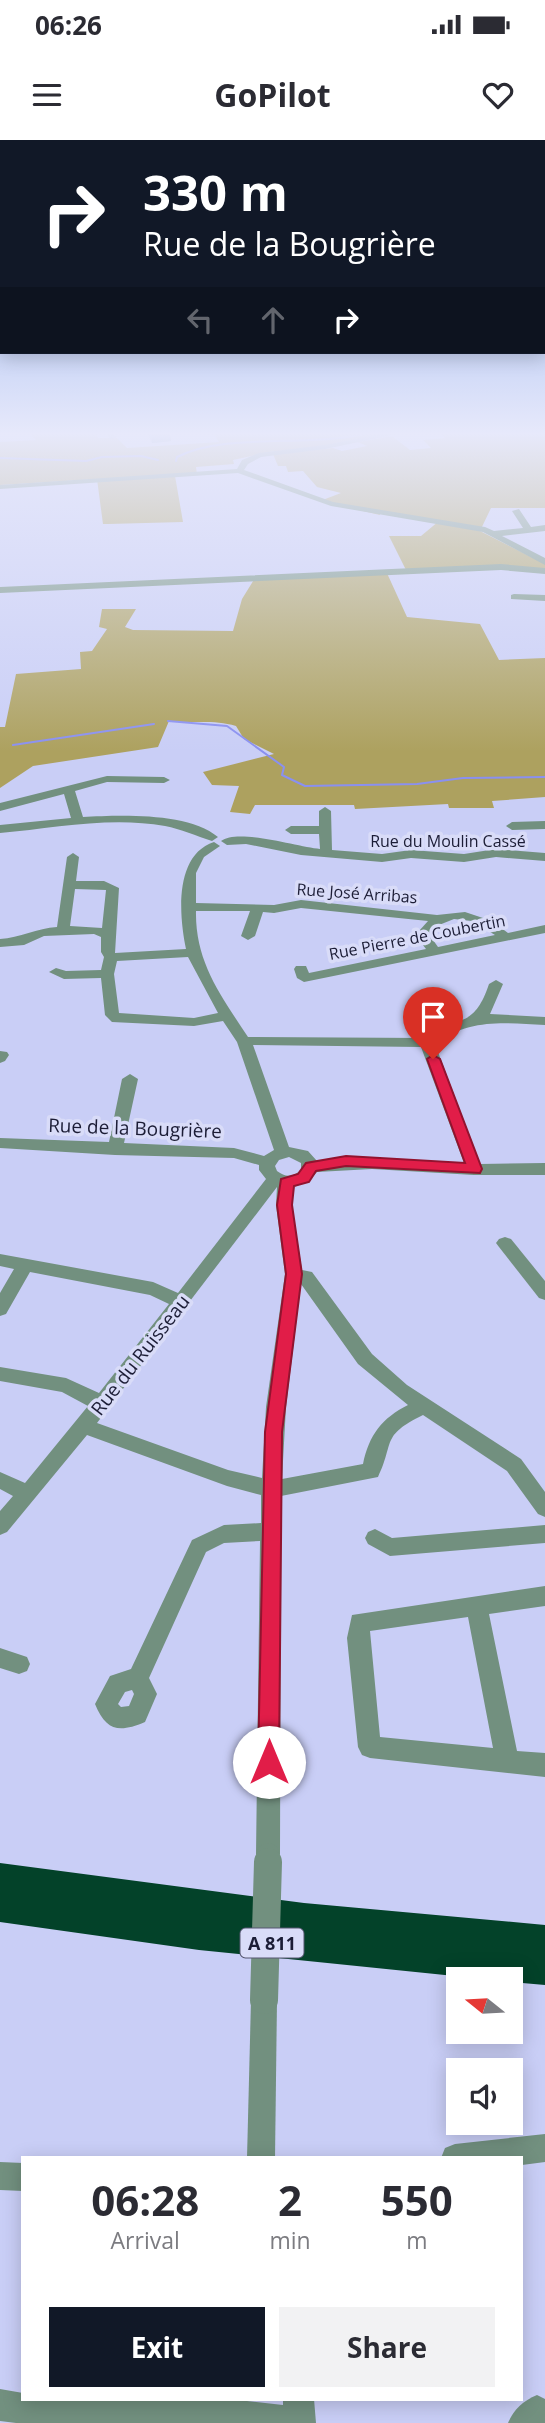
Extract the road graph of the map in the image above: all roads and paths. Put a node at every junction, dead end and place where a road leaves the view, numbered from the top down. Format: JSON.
{"nodes":[{"id":1,"x":502,"y":539,"type":"edge"},
{"id":2,"x":545,"y":562,"type":"edge"},
{"id":3,"x":545,"y":571,"type":"edge"},
{"id":4,"x":0,"y":590,"type":"edge"},
{"id":5,"x":514,"y":597,"type":"dead end"},
{"id":6,"x":545,"y":598,"type":"edge"},
{"id":7,"x":163,"y":780,"type":"dead end"},
{"id":8,"x":68,"y":788,"type":"junction"},
{"id":9,"x":0,"y":807,"type":"edge"},
{"id":10,"x":325,"y":811,"type":"dead end"},
{"id":11,"x":78,"y":822,"type":"junction"},
{"id":12,"x":545,"y":825,"type":"edge"},
{"id":13,"x":512,"y":826,"type":"dead end"},
{"id":14,"x":291,"y":830,"type":"dead end"},
{"id":15,"x":326,"y":830,"type":"junction"},
{"id":16,"x":1,"y":832,"type":"edge"},
{"id":17,"x":218,"y":841,"type":"junction"},
{"id":18,"x":326,"y":854,"type":"junction"},
{"id":19,"x":73,"y":857,"type":"dead end"},
{"id":20,"x":545,"y":857,"type":"edge"},
{"id":21,"x":69,"y":885,"type":"junction"},
{"id":22,"x":190,"y":907,"type":"junction"},
{"id":23,"x":258,"y":907,"type":"junction"},
{"id":24,"x":438,"y":919,"type":"junction"},
{"id":25,"x":545,"y":929,"type":"edge"},
{"id":26,"x":63,"y":930,"type":"junction"},
{"id":27,"x":108,"y":936,"type":"junction"},
{"id":28,"x":248,"y":936,"type":"dead end"},
{"id":29,"x":505,"y":937,"type":"junction"},
{"id":30,"x":0,"y":943,"type":"edge"},
{"id":31,"x":434,"y":951,"type":"junction"},
{"id":32,"x":193,"y":953,"type":"junction"},
{"id":33,"x":111,"y":957,"type":"junction"},
{"id":34,"x":301,"y":969,"type":"dead end"},
{"id":35,"x":56,"y":972,"type":"dead end"},
{"id":36,"x":107,"y":974,"type":"junction"},
{"id":37,"x":496,"y":984,"type":"dead end"},
{"id":38,"x":228,"y":1016,"type":"junction"},
{"id":39,"x":481,"y":1018,"type":"junction"},
{"id":40,"x":545,"y":1021,"type":"edge"},
{"id":41,"x":244,"y":1042,"type":"junction"},
{"id":42,"x":427,"y":1043,"type":"junction"},
{"id":43,"x":130,"y":1079,"type":"dead end"},
{"id":44,"x":0,"y":1143,"type":"edge"},
{"id":45,"x":115,"y":1150,"type":"junction"},
{"id":46,"x":283,"y":1152,"type":"junction"},
{"id":47,"x":311,"y":1167,"type":"junction"},
{"id":48,"x":474,"y":1169,"type":"junction"},
{"id":49,"x":545,"y":1169,"type":"edge"},
{"id":50,"x":276,"y":1174,"type":"junction"},
{"id":51,"x":505,"y":1243,"type":"dead end"},
{"id":52,"x":0,"y":1260,"type":"edge"},
{"id":53,"x":25,"y":1265,"type":"junction"},
{"id":54,"x":294,"y":1274,"type":"junction"},
{"id":55,"x":545,"y":1293,"type":"edge"},
{"id":56,"x":182,"y":1302,"type":"junction"},
{"id":57,"x":0,"y":1310,"type":"edge"},
{"id":58,"x":0,"y":1374,"type":"edge"},
{"id":59,"x":102,"y":1404,"type":"junction"},
{"id":60,"x":425,"y":1406,"type":"junction"},
{"id":61,"x":84,"y":1426,"type":"junction"},
{"id":62,"x":0,"y":1480,"type":"edge"},
{"id":63,"x":271,"y":1489,"type":"junction"},
{"id":64,"x":27,"y":1494,"type":"junction"},
{"id":65,"x":545,"y":1508,"type":"edge"},
{"id":66,"x":0,"y":1525,"type":"edge"},
{"id":67,"x":271,"y":1532,"type":"junction"},
{"id":68,"x":545,"y":1534,"type":"edge"},
{"id":69,"x":375,"y":1538,"type":"dead end"},
{"id":70,"x":545,"y":1596,"type":"edge"},
{"id":71,"x":477,"y":1607,"type":"junction"},
{"id":72,"x":138,"y":1678,"type":"dead end"},
{"id":73,"x":507,"y":1761,"type":"junction"},
{"id":74,"x":545,"y":1766,"type":"edge"},
{"id":75,"x":0,"y":1878,"type":"edge"},
{"id":76,"x":0,"y":1907,"type":"edge"},
{"id":77,"x":545,"y":1940,"type":"edge"},
{"id":78,"x":545,"y":1970,"type":"edge"},
{"id":79,"x":545,"y":2148,"type":"edge"},
{"id":80,"x":261,"y":2156,"type":"edge"},
{"id":81,"x":473,"y":2156,"type":"edge"},
{"id":82,"x":0,"y":2176,"type":"edge"},
{"id":83,"x":21,"y":2177,"type":"edge"},
{"id":84,"x":298,"y":2401,"type":"edge"},
{"id":85,"x":0,"y":2405,"type":"edge"},
{"id":86,"x":108,"y":2419,"type":"edge"},
{"id":87,"x":299,"y":2423,"type":"edge"}],
"edges":[{"from":1,"to":2,"type":"street"},
{"from":3,"to":4,"type":"street"},
{"from":5,"to":6,"type":"street"},
{"from":7,"to":8,"type":"street"},
{"from":8,"to":9,"type":"street"},
{"from":8,"to":11,"type":"street"},
{"from":10,"to":15,"type":"street"},
{"from":11,"to":16,"type":"street","name":"Rue du Moulin Cassé"},
{"from":11,"to":17,"type":"street","name":"Rue du Moulin Cassé"},
{"from":12,"to":13,"type":"street"},
{"from":14,"to":15,"type":"street"},
{"from":15,"to":18,"type":"street"},
{"from":17,"to":18,"type":"street","name":"Rue du Moulin Cassé"},
{"from":17,"to":22,"type":"street"},
{"from":18,"to":20,"type":"street","name":"Rue du Moulin Cassé"},
{"from":19,"to":21,"type":"street"},
{"from":21,"to":26,"type":"street"},
{"from":21,"to":27,"type":"street"},
{"from":22,"to":23,"type":"street","name":"Rue José Arribas"},
{"from":22,"to":32,"type":"street"},
{"from":23,"to":24,"type":"street","name":"Rue José Arribas"},
{"from":23,"to":28,"type":"street"},
{"from":24,"to":29,"type":"street","name":"Rue José Arribas"},
{"from":24,"to":31,"type":"street","name":"Rue José Arribas"},
{"from":25,"to":29,"type":"street","name":"Rue Pierre de Coubertin"},
{"from":26,"to":27,"type":"street"},
{"from":26,"to":30,"type":"street"},
{"from":27,"to":33,"type":"street"},
{"from":29,"to":31,"type":"street","name":"Rue Pierre de Coubertin"},
{"from":31,"to":34,"type":"street","name":"Rue Pierre de Coubertin"},
{"from":32,"to":33,"type":"street"},
{"from":32,"to":38,"type":"street"},
{"from":33,"to":36,"type":"street"},
{"from":35,"to":36,"type":"street"},
{"from":36,"to":38,"type":"street"},
{"from":37,"to":39,"type":"street"},
{"from":38,"to":41,"type":"street"},
{"from":39,"to":40,"type":"street"},
{"from":39,"to":42,"type":"street"},
{"from":41,"to":42,"type":"street"},
{"from":41,"to":46,"type":"street"},
{"from":42,"to":48,"type":"street"},
{"from":43,"to":45,"type":"street"},
{"from":44,"to":45,"type":"street","name":"Rue de la Bougrière"},
{"from":45,"to":50,"type":"street","name":"Rue de la Bougrière"},
{"from":46,"to":47,"type":"street"},
{"from":46,"to":50,"type":"street"},
{"from":47,"to":48,"type":"street"},
{"from":47,"to":50,"type":"street"},
{"from":48,"to":49,"type":"street"},
{"from":50,"to":54,"type":"street"},
{"from":50,"to":56,"type":"street","name":"Rue du Ruisseau"},
{"from":51,"to":55,"type":"street"},
{"from":52,"to":53,"type":"street"},
{"from":53,"to":56,"type":"street"},
{"from":53,"to":57,"type":"street"},
{"from":54,"to":60,"type":"street"},
{"from":54,"to":63,"type":"street"},
{"from":56,"to":59,"type":"street","name":"Rue du Ruisseau"},
{"from":58,"to":59,"type":"street"},
{"from":59,"to":61,"type":"street","name":"Rue du Ruisseau"},
{"from":60,"to":63,"type":"street"},
{"from":60,"to":65,"type":"street"},
{"from":61,"to":63,"type":"street"},
{"from":61,"to":64,"type":"street","name":"Rue du Ruisseau"},
{"from":62,"to":64,"type":"street"},
{"from":63,"to":67,"type":"street"},
{"from":64,"to":66,"type":"street","name":"Rue du Ruisseau"},
{"from":67,"to":72,"type":"street"},
{"from":67,"to":80,"type":"street","bridge":true},
{"from":68,"to":69,"type":"street"},
{"from":70,"to":71,"type":"street"},
{"from":71,"to":73,"type":"street"},
{"from":71,"to":73,"type":"street"},
{"from":73,"to":74,"type":"street"},
{"from":75,"to":77,"type":"highway","number":"A 811"},
{"from":76,"to":78,"type":"highway","number":"A 811"},
{"from":79,"to":81,"type":"street"},
{"from":82,"to":83,"type":"street"},
{"from":84,"to":87,"type":"street"},
{"from":85,"to":86,"type":"street"},
{"from":86,"to":87,"type":"street"}]}
